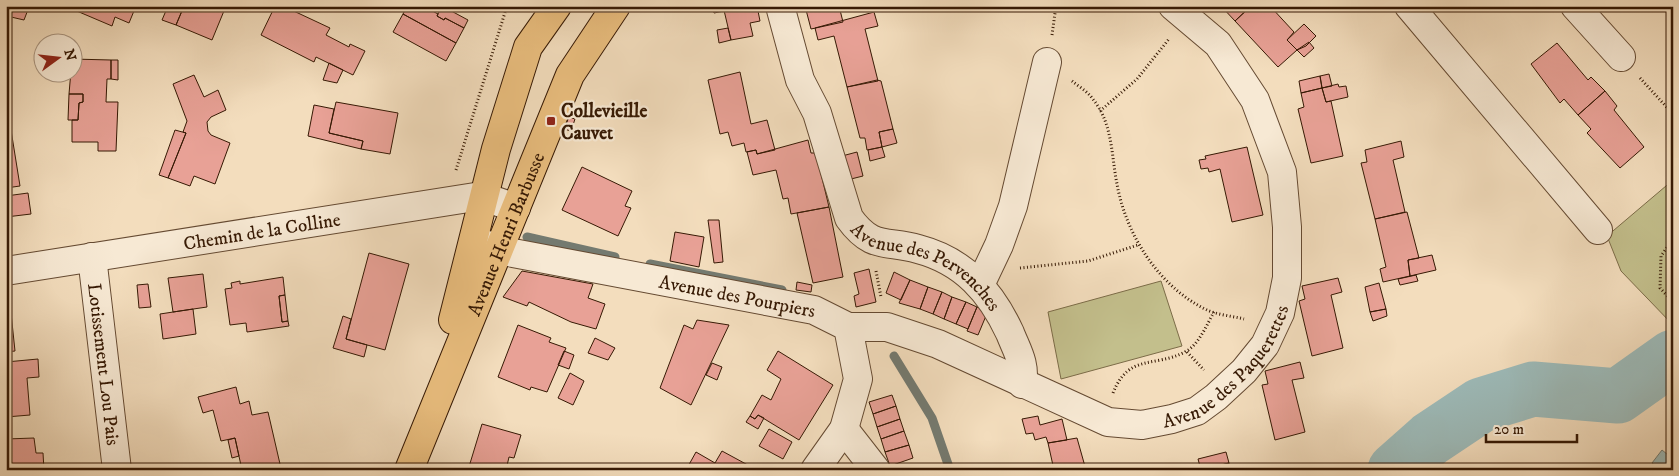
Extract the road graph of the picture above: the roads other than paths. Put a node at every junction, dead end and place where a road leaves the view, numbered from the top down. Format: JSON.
{"nodes":[{"id":1,"x":557,"y":6,"type":"edge"},
{"id":2,"x":616,"y":6,"type":"edge"},
{"id":3,"x":780,"y":6,"type":"edge"},
{"id":4,"x":1409,"y":6,"type":"edge"},
{"id":5,"x":1575,"y":6,"type":"edge"},
{"id":6,"x":1180,"y":12,"type":"edge"},
{"id":7,"x":1621,"y":57,"type":"road end"},
{"id":8,"x":1047,"y":62,"type":"road end"},
{"id":9,"x":484,"y":198,"type":"junction"},
{"id":10,"x":516,"y":208,"type":"junction"},
{"id":11,"x":1598,"y":230,"type":"dead end"},
{"id":12,"x":486,"y":244,"type":"junction"},
{"id":13,"x":92,"y":258,"type":"junction"},
{"id":14,"x":6,"y":271,"type":"edge"},
{"id":15,"x":985,"y":274,"type":"junction"},
{"id":16,"x":848,"y":327,"type":"junction"},
{"id":17,"x":1022,"y":384,"type":"junction"},
{"id":18,"x":844,"y":429,"type":"junction"},
{"id":19,"x":118,"y":470,"type":"edge"},
{"id":20,"x":407,"y":470,"type":"edge"},
{"id":21,"x":815,"y":470,"type":"edge"},
{"id":22,"x":876,"y":470,"type":"edge"}],
"edges":[{"from":1,"to":9,"type":"main road","name":"Avenue Henri Barbusse"},
{"from":2,"to":10,"type":"main road","name":"Avenue Henri Barbusse"},
{"from":3,"to":15,"type":"street","name":"Avenue des Pervenches"},
{"from":4,"to":11,"type":"street"},
{"from":5,"to":7,"type":"street"},
{"from":6,"to":17,"type":"street","name":"Avenue des Paquerettes"},
{"from":8,"to":15,"type":"street"},
{"from":9,"to":10,"type":"street","name":"Chemin de la Colline"},
{"from":9,"to":12,"type":"main road","name":"Avenue Henri Barbusse"},
{"from":9,"to":13,"type":"street","name":"Chemin de la Colline"},
{"from":10,"to":12,"type":"main road","name":"Avenue Henri Barbusse"},
{"from":12,"to":16,"type":"street","name":"Avenue des Pourpiers"},
{"from":12,"to":20,"type":"main road","name":"Avenue Henri Barbusse"},
{"from":13,"to":14,"type":"street","name":"Chemin de la Colline"},
{"from":13,"to":19,"type":"street","name":"Lotissement Lou Pais"},
{"from":15,"to":17,"type":"street","name":"Avenue des Pervenches"},
{"from":16,"to":17,"type":"street","name":"Avenue des Paquerettes"},
{"from":16,"to":18,"type":"street"},
{"from":18,"to":21,"type":"street"},
{"from":18,"to":22,"type":"street"}]}
